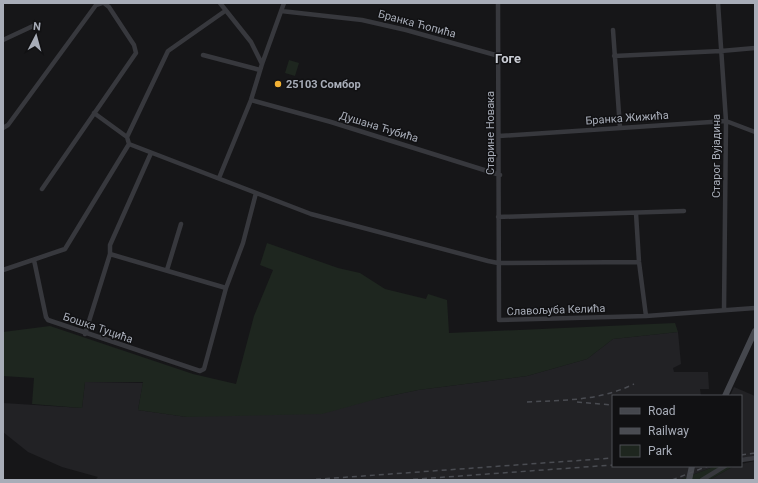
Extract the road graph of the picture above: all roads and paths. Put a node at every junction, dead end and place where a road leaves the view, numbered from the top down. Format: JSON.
{"nodes":[{"id":1,"x":103,"y":3,"type":"edge"},
{"id":2,"x":220,"y":3,"type":"edge"},
{"id":3,"x":284,"y":3,"type":"edge"},
{"id":4,"x":498,"y":3,"type":"edge"},
{"id":5,"x":718,"y":3,"type":"edge"},
{"id":6,"x":224,"y":11,"type":"junction"},
{"id":7,"x":281,"y":11,"type":"junction"},
{"id":8,"x":33,"y":26,"type":"dead end"},
{"id":9,"x":613,"y":30,"type":"dead end"},
{"id":10,"x":3,"y":40,"type":"edge"},
{"id":11,"x":755,"y":48,"type":"edge"},
{"id":12,"x":721,"y":51,"type":"junction"},
{"id":13,"x":202,"y":55,"type":"dead end"},
{"id":14,"x":499,"y":56,"type":"junction"},
{"id":15,"x":614,"y":56,"type":"junction"},
{"id":16,"x":262,"y":64,"type":"junction"},
{"id":17,"x":260,"y":70,"type":"junction"},
{"id":18,"x":251,"y":100,"type":"junction"},
{"id":19,"x":94,"y":113,"type":"junction"},
{"id":20,"x":726,"y":121,"type":"junction"},
{"id":21,"x":3,"y":128,"type":"edge"},
{"id":22,"x":620,"y":128,"type":"junction"},
{"id":23,"x":755,"y":132,"type":"edge"},
{"id":24,"x":128,"y":136,"type":"junction"},
{"id":25,"x":499,"y":136,"type":"junction"},
{"id":26,"x":129,"y":144,"type":"junction"},
{"id":27,"x":151,"y":153,"type":"junction"},
{"id":28,"x":500,"y":175,"type":"junction"},
{"id":29,"x":219,"y":178,"type":"junction"},
{"id":30,"x":42,"y":189,"type":"dead end"},
{"id":31,"x":256,"y":193,"type":"junction"},
{"id":32,"x":684,"y":211,"type":"dead end"},
{"id":33,"x":636,"y":213,"type":"junction"},
{"id":34,"x":498,"y":217,"type":"junction"},
{"id":35,"x":181,"y":224,"type":"dead end"},
{"id":36,"x":110,"y":254,"type":"junction"},
{"id":37,"x":34,"y":260,"type":"junction"},
{"id":38,"x":639,"y":262,"type":"junction"},
{"id":39,"x":498,"y":263,"type":"junction"},
{"id":40,"x":3,"y":270,"type":"edge"},
{"id":41,"x":167,"y":270,"type":"junction"},
{"id":42,"x":226,"y":288,"type":"junction"},
{"id":43,"x":755,"y":308,"type":"edge"},
{"id":44,"x":724,"y":310,"type":"junction"},
{"id":45,"x":646,"y":316,"type":"junction"},
{"id":46,"x":755,"y":331,"type":"edge"},
{"id":47,"x":85,"y":334,"type":"junction"},
{"id":48,"x":724,"y":395,"type":"edge"},
{"id":49,"x":755,"y":458,"type":"edge"},
{"id":50,"x":742,"y":460,"type":"edge"},
{"id":51,"x":692,"y":467,"type":"edge"},
{"id":52,"x":723,"y":467,"type":"edge"},
{"id":53,"x":689,"y":480,"type":"edge"},
{"id":54,"x":702,"y":480,"type":"edge"}],
"edges":[{"from":1,"to":19,"type":"street"},
{"from":1,"to":21,"type":"street"},
{"from":2,"to":6,"type":"street"},
{"from":3,"to":7,"type":"street"},
{"from":4,"to":14,"type":"street","name":"Старине Новака"},
{"from":5,"to":12,"type":"street","name":"Старог Вујадина"},
{"from":6,"to":16,"type":"street"},
{"from":6,"to":24,"type":"street"},
{"from":7,"to":14,"type":"street","name":"Бранка Ћопића"},
{"from":7,"to":16,"type":"street"},
{"from":8,"to":10,"type":"street"},
{"from":9,"to":15,"type":"street"},
{"from":11,"to":12,"type":"street"},
{"from":12,"to":15,"type":"street"},
{"from":12,"to":20,"type":"street","name":"Старог Вујадина"},
{"from":13,"to":17,"type":"street"},
{"from":14,"to":25,"type":"street","name":"Старине Новака"},
{"from":15,"to":22,"type":"street"},
{"from":16,"to":17,"type":"street"},
{"from":17,"to":18,"type":"street"},
{"from":18,"to":28,"type":"street","name":"Душана Ћубића"},
{"from":18,"to":29,"type":"street"},
{"from":19,"to":24,"type":"street"},
{"from":19,"to":30,"type":"street"},
{"from":20,"to":22,"type":"street","name":"Бранка Жижића"},
{"from":20,"to":23,"type":"street","name":"Бранка Жижића"},
{"from":20,"to":44,"type":"street","name":"Старог Вујадина"},
{"from":22,"to":25,"type":"street","name":"Бранка Жижића"},
{"from":24,"to":26,"type":"street"},
{"from":25,"to":28,"type":"street","name":"Старине Новака"},
{"from":26,"to":27,"type":"street"},
{"from":26,"to":37,"type":"street"},
{"from":27,"to":29,"type":"street"},
{"from":27,"to":36,"type":"street"},
{"from":28,"to":34,"type":"street","name":"Старине Новака"},
{"from":29,"to":31,"type":"street"},
{"from":31,"to":39,"type":"street"},
{"from":31,"to":42,"type":"street"},
{"from":32,"to":33,"type":"street"},
{"from":33,"to":34,"type":"street"},
{"from":33,"to":38,"type":"street"},
{"from":34,"to":39,"type":"street","name":"Старине Новака"},
{"from":35,"to":41,"type":"street"},
{"from":36,"to":41,"type":"street"},
{"from":36,"to":47,"type":"street"},
{"from":37,"to":40,"type":"street"},
{"from":37,"to":47,"type":"street","name":"Бошка Туцића"},
{"from":38,"to":39,"type":"street"},
{"from":38,"to":45,"type":"street"},
{"from":39,"to":45,"type":"street","name":"Славољуба Келића"},
{"from":41,"to":42,"type":"street"},
{"from":42,"to":47,"type":"street","name":"Бошка Туцића"},
{"from":43,"to":44,"type":"street","name":"Славољуба Келића"},
{"from":44,"to":45,"type":"street","name":"Славољуба Келића"},
{"from":46,"to":48,"type":"main road"},
{"from":49,"to":50,"type":"street"},
{"from":51,"to":53,"type":"main road"},
{"from":52,"to":54,"type":"street"}]}
